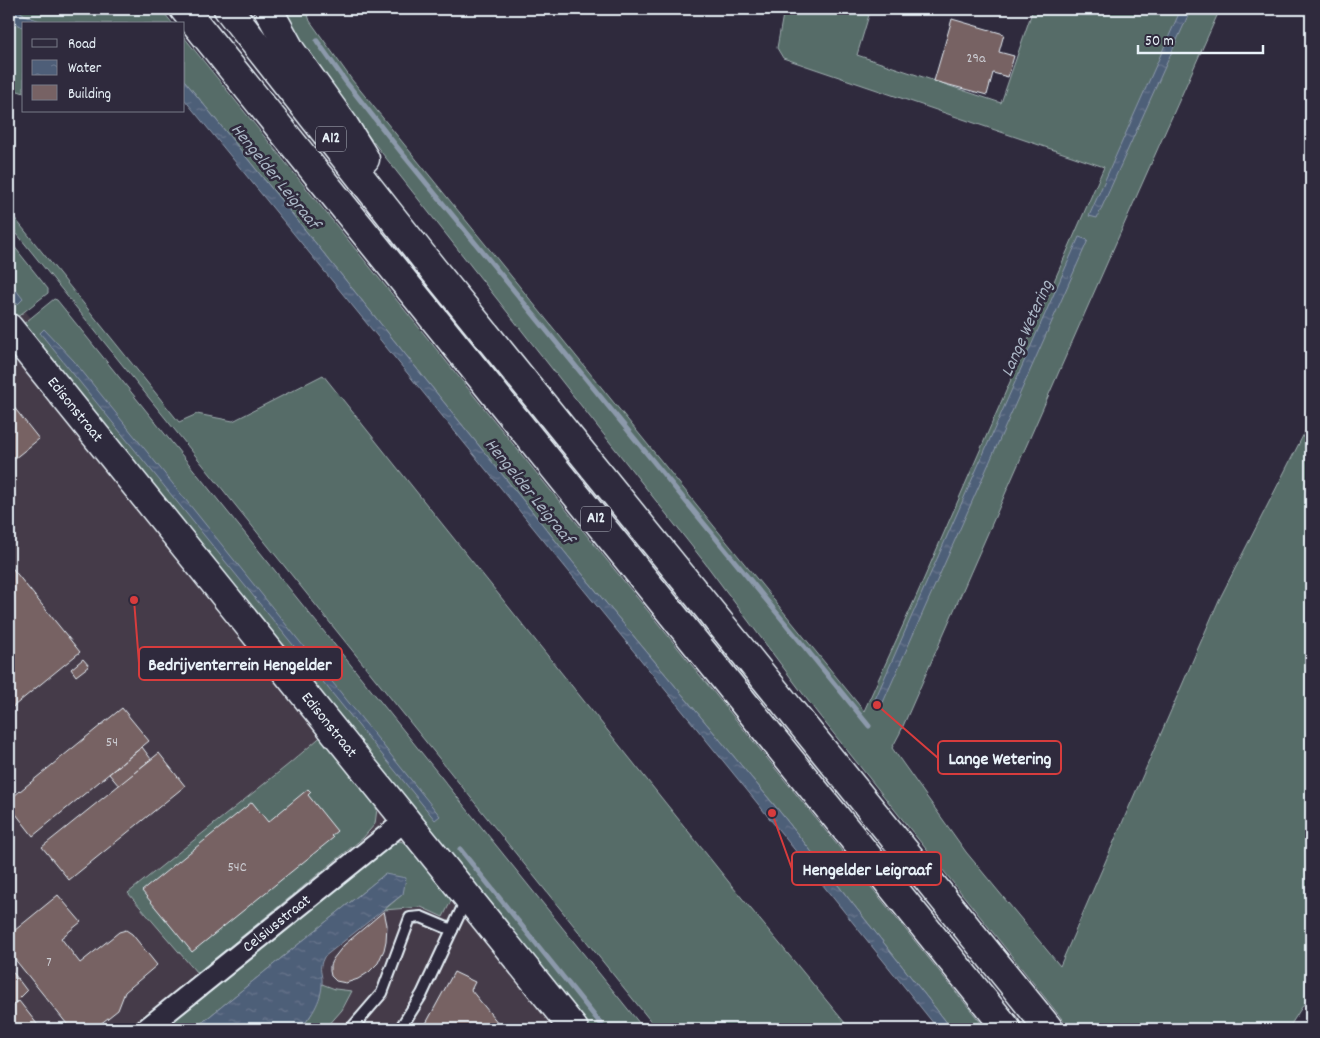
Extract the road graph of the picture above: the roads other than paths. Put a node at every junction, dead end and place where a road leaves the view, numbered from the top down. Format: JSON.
{"nodes":[{"id":1,"x":184,"y":9,"type":"edge"},
{"id":2,"x":228,"y":9,"type":"edge"},
{"id":3,"x":268,"y":9,"type":"edge"},
{"id":4,"x":433,"y":269,"type":"junction"},
{"id":5,"x":9,"y":329,"type":"edge"},
{"id":6,"x":406,"y":820,"type":"junction"},
{"id":7,"x":468,"y":896,"type":"junction"},
{"id":8,"x":452,"y":930,"type":"junction"},
{"id":9,"x":146,"y":1029,"type":"edge"},
{"id":10,"x":352,"y":1029,"type":"edge"},
{"id":11,"x":400,"y":1029,"type":"edge"},
{"id":12,"x":574,"y":1029,"type":"edge"},
{"id":13,"x":1007,"y":1029,"type":"edge"},
{"id":14,"x":1049,"y":1029,"type":"edge"}],
"edges":[{"from":1,"to":13,"type":"main road","number":"A12"},
{"from":2,"to":4,"type":"main road","number":"A12"},
{"from":3,"to":4,"type":"main road","number":"A12"},
{"from":4,"to":14,"type":"main road","number":"A12"},
{"from":5,"to":6,"type":"main road","name":"Edisonstraat"},
{"from":6,"to":7,"type":"main road","name":"Edisonstraat"},
{"from":6,"to":9,"type":"street","name":"Celsiusstraat"},
{"from":7,"to":8,"type":"lane"},
{"from":7,"to":12,"type":"main road","name":"Edisonstraat"},
{"from":8,"to":10,"type":"lane"},
{"from":8,"to":11,"type":"lane"}]}
